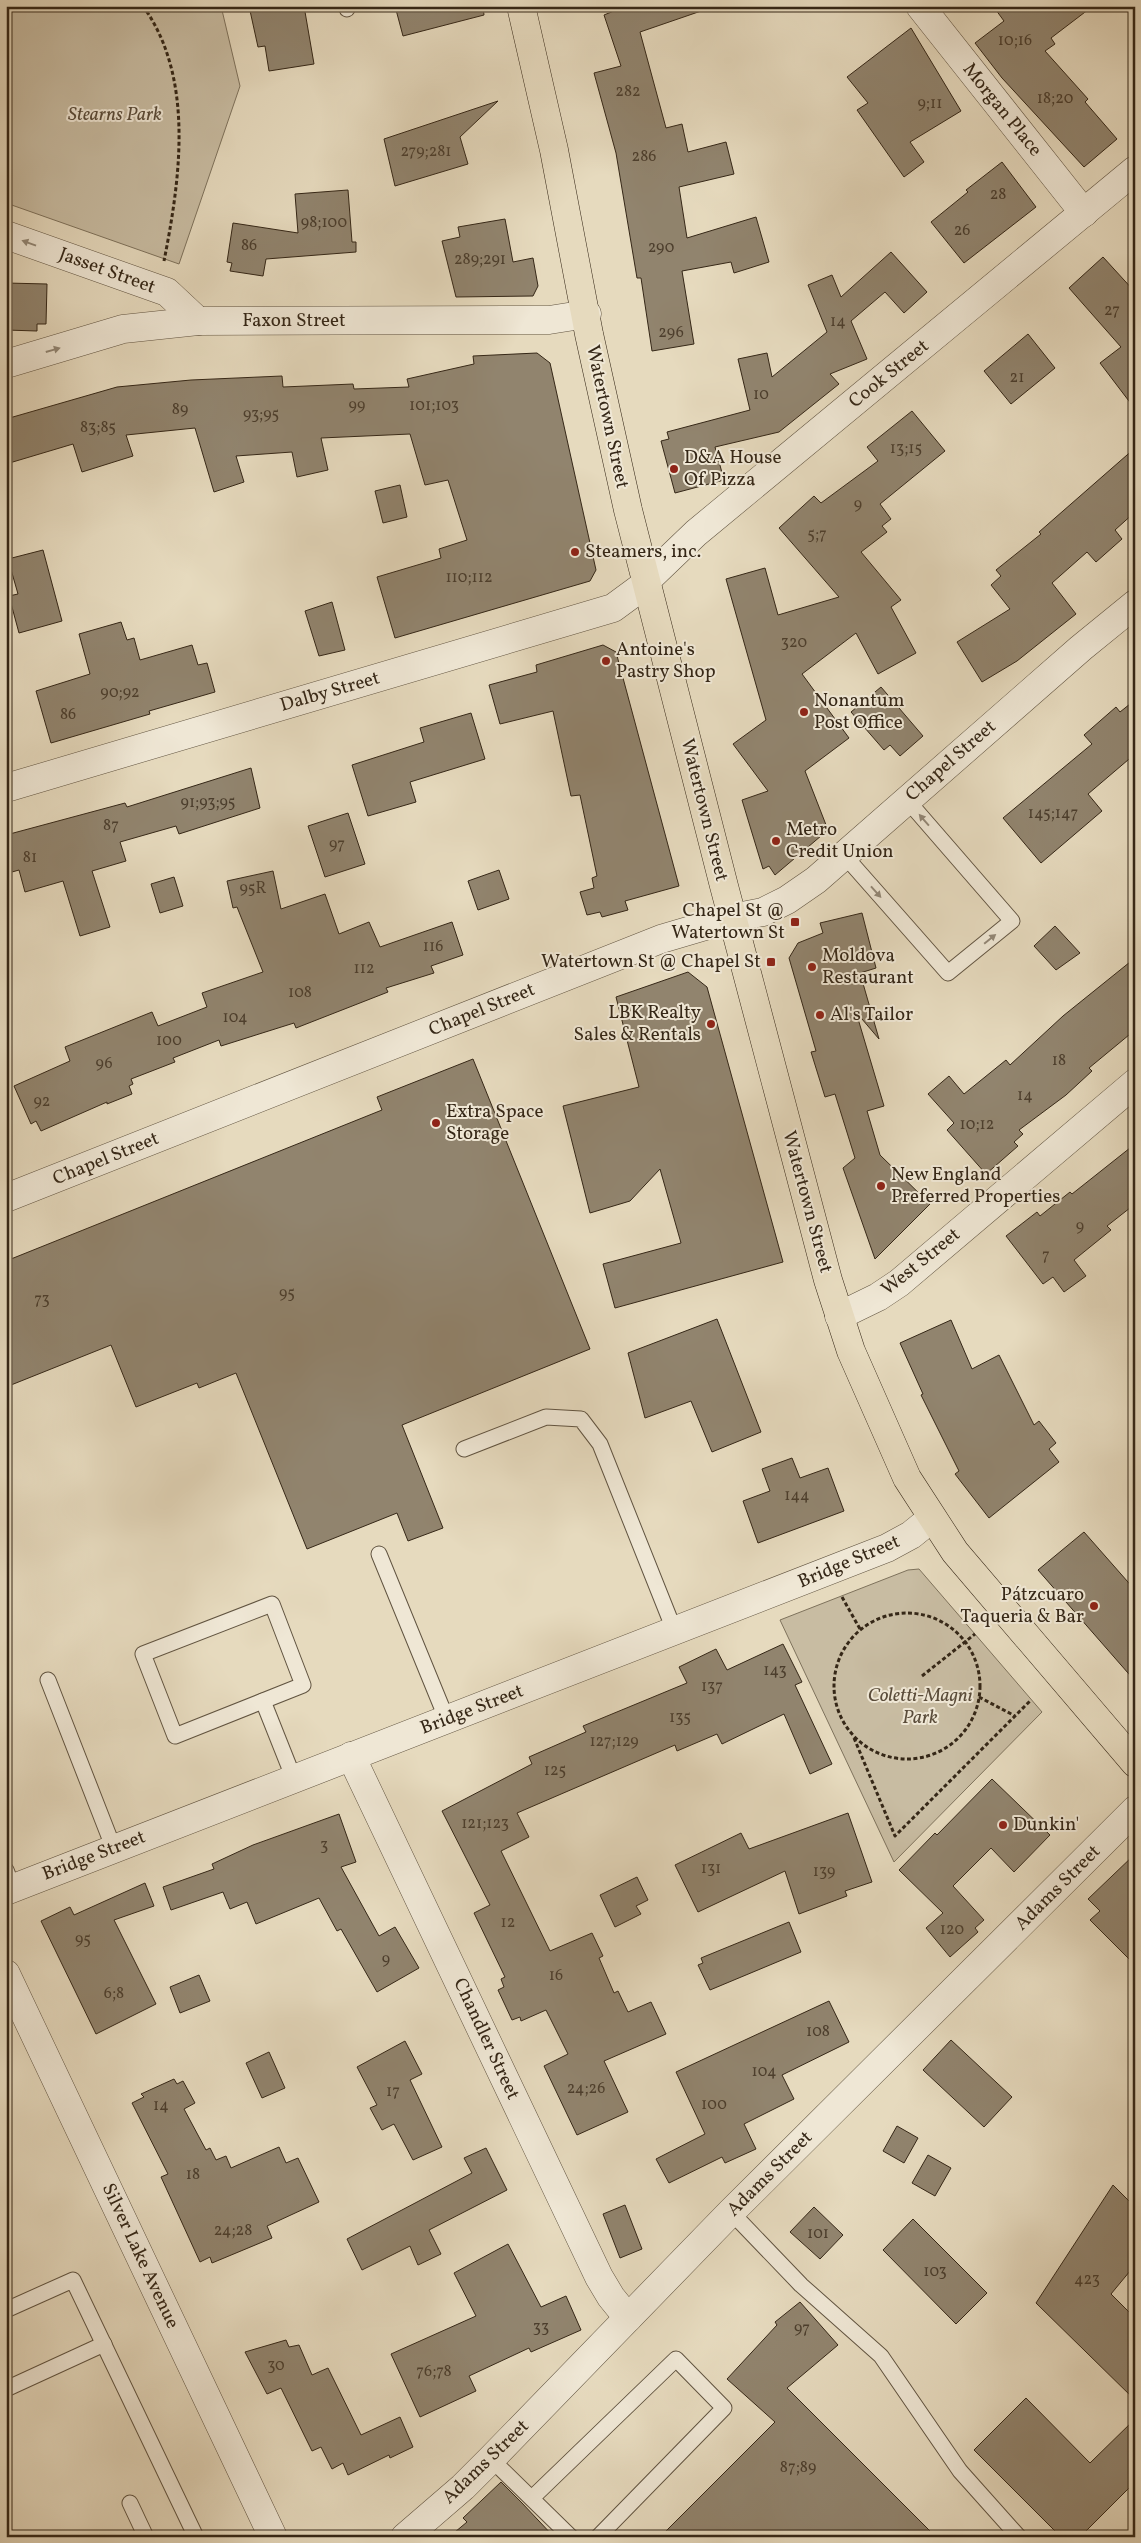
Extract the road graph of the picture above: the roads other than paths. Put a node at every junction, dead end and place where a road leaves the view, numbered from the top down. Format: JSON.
{"nodes":[{"id":1,"x":521,"y":6,"type":"edge"},
{"id":2,"x":920,"y":6,"type":"edge"},
{"id":3,"x":1135,"y":170,"type":"edge"},
{"id":4,"x":1084,"y":213,"type":"junction"},
{"id":5,"x":6,"y":235,"type":"edge"},
{"id":6,"x":587,"y":314,"type":"junction"},
{"id":7,"x":198,"y":321,"type":"junction"},
{"id":8,"x":6,"y":364,"type":"edge"},
{"id":9,"x":647,"y":581,"type":"junction"},
{"id":10,"x":1135,"y":604,"type":"edge"},
{"id":11,"x":6,"y":788,"type":"edge"},
{"id":12,"x":907,"y":800,"type":"junction"},
{"id":13,"x":844,"y":855,"type":"junction"},
{"id":14,"x":732,"y":918,"type":"junction"},
{"id":15,"x":1135,"y":1083,"type":"edge"},
{"id":16,"x":6,"y":1198,"type":"edge"},
{"id":17,"x":839,"y":1316,"type":"junction"},
{"id":18,"x":464,"y":1449,"type":"dead end"},
{"id":19,"x":932,"y":1518,"type":"junction"},
{"id":20,"x":378,"y":1554,"type":"dead end"},
{"id":21,"x":675,"y":1632,"type":"junction"},
{"id":22,"x":48,"y":1680,"type":"dead end"},
{"id":23,"x":263,"y":1702,"type":"junction"},
{"id":24,"x":447,"y":1720,"type":"junction"},
{"id":25,"x":352,"y":1756,"type":"junction"},
{"id":26,"x":1135,"y":1763,"type":"edge"},
{"id":27,"x":294,"y":1779,"type":"junction"},
{"id":28,"x":1135,"y":1810,"type":"edge"},
{"id":29,"x":114,"y":1849,"type":"junction"},
{"id":30,"x":9,"y":1883,"type":"edge"},
{"id":31,"x":6,"y":1974,"type":"edge"},
{"id":32,"x":731,"y":2212,"type":"junction"},
{"id":33,"x":6,"y":2310,"type":"edge"},
{"id":34,"x":628,"y":2318,"type":"junction"},
{"id":35,"x":104,"y":2344,"type":"junction"},
{"id":36,"x":6,"y":2389,"type":"edge"},
{"id":37,"x":491,"y":2459,"type":"junction"},
{"id":38,"x":532,"y":2498,"type":"junction"},
{"id":39,"x":130,"y":2503,"type":"dead end"},
{"id":40,"x":146,"y":2537,"type":"edge"},
{"id":41,"x":196,"y":2537,"type":"edge"},
{"id":42,"x":273,"y":2537,"type":"edge"},
{"id":43,"x":405,"y":2537,"type":"edge"},
{"id":44,"x":571,"y":2537,"type":"edge"},
{"id":45,"x":598,"y":2537,"type":"edge"},
{"id":46,"x":1019,"y":2537,"type":"edge"}],
"edges":[{"from":1,"to":6,"type":"main road","name":"Watertown Street"},
{"from":2,"to":4,"type":"street","name":"Morgan Place"},
{"from":3,"to":4,"type":"street","name":"Cook Street"},
{"from":4,"to":9,"type":"street","name":"Cook Street"},
{"from":7,"to":5,"type":"street","name":"Jasset Street","one_way":true},
{"from":6,"to":7,"type":"street","name":"Faxon Street"},
{"from":6,"to":9,"type":"main road","name":"Watertown Street"},
{"from":8,"to":7,"type":"street","name":"Faxon Street","one_way":true},
{"from":9,"to":11,"type":"street","name":"Dalby Street"},
{"from":9,"to":14,"type":"main road","name":"Watertown Street"},
{"from":10,"to":12,"type":"street","name":"Chapel Street"},
{"from":12,"to":13,"type":"street","name":"Chapel Street"},
{"from":13,"to":12,"type":"lane","one_way":true},
{"from":13,"to":14,"type":"street","name":"Chapel Street"},
{"from":14,"to":16,"type":"street","name":"Chapel Street"},
{"from":14,"to":17,"type":"main road","name":"Watertown Street"},
{"from":15,"to":17,"type":"street","name":"West Street"},
{"from":17,"to":19,"type":"main road","name":"Watertown Street"},
{"from":18,"to":21,"type":"lane"},
{"from":19,"to":21,"type":"street","name":"Bridge Street"},
{"from":19,"to":26,"type":"main road","name":"Watertown Street"},
{"from":20,"to":24,"type":"lane"},
{"from":21,"to":24,"type":"street","name":"Bridge Street"},
{"from":22,"to":29,"type":"lane"},
{"from":23,"to":23,"type":"lane"},
{"from":23,"to":27,"type":"lane"},
{"from":24,"to":25,"type":"street","name":"Bridge Street"},
{"from":25,"to":27,"type":"street","name":"Bridge Street"},
{"from":25,"to":34,"type":"street","name":"Chandler Street"},
{"from":27,"to":29,"type":"street","name":"Bridge Street"},
{"from":28,"to":32,"type":"street","name":"Adams Street"},
{"from":29,"to":30,"type":"street","name":"Bridge Street"},
{"from":31,"to":42,"type":"street","name":"Silver Lake Avenue"},
{"from":32,"to":34,"type":"street","name":"Adams Street"},
{"from":32,"to":46,"type":"lane"},
{"from":33,"to":35,"type":"lane"},
{"from":34,"to":37,"type":"street","name":"Adams Street"},
{"from":35,"to":36,"type":"lane"},
{"from":35,"to":41,"type":"lane"},
{"from":37,"to":38,"type":"lane"},
{"from":37,"to":43,"type":"street","name":"Adams Street"},
{"from":38,"to":44,"type":"lane"},
{"from":38,"to":45,"type":"lane"},
{"from":39,"to":40,"type":"lane"}]}
